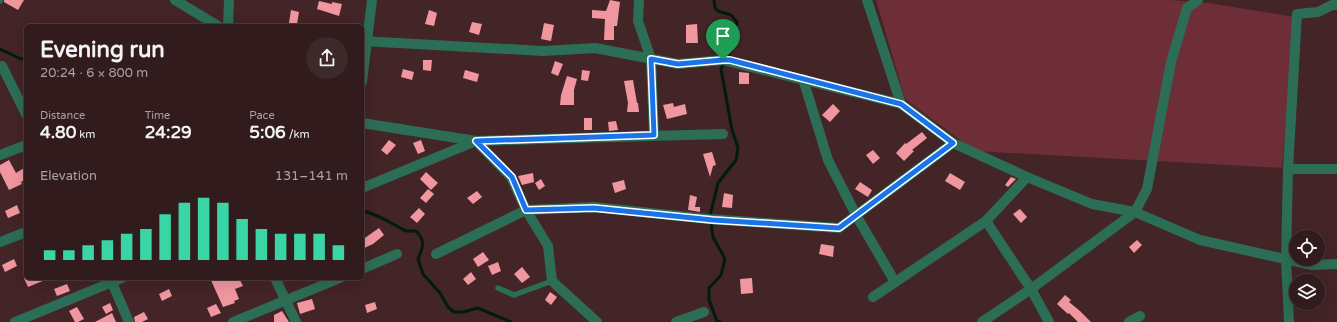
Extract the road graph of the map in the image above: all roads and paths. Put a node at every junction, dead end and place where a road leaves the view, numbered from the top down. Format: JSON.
{"nodes":[{"id":1,"x":175,"y":0,"type":"edge"},
{"id":2,"x":229,"y":0,"type":"edge"},
{"id":3,"x":372,"y":0,"type":"edge"},
{"id":4,"x":639,"y":0,"type":"edge"},
{"id":5,"x":867,"y":0,"type":"edge"},
{"id":6,"x":1198,"y":0,"type":"edge"},
{"id":7,"x":1334,"y":3,"type":"edge"},
{"id":8,"x":215,"y":24,"type":"edge"},
{"id":9,"x":228,"y":24,"type":"edge"},
{"id":10,"x":364,"y":41,"type":"edge"},
{"id":11,"x":651,"y":59,"type":"junction"},
{"id":12,"x":0,"y":67,"type":"edge"},
{"id":13,"x":803,"y":79,"type":"junction"},
{"id":14,"x":901,"y":104,"type":"junction"},
{"id":15,"x":24,"y":110,"type":"edge"},
{"id":16,"x":364,"y":123,"type":"edge"},
{"id":17,"x":723,"y":134,"type":"dead end"},
{"id":18,"x":654,"y":135,"type":"junction"},
{"id":19,"x":476,"y":141,"type":"junction"},
{"id":20,"x":953,"y":143,"type":"junction"},
{"id":21,"x":24,"y":147,"type":"edge"},
{"id":22,"x":0,"y":155,"type":"edge"},
{"id":23,"x":1288,"y":169,"type":"junction"},
{"id":24,"x":1337,"y":169,"type":"edge"},
{"id":25,"x":1027,"y":178,"type":"junction"},
{"id":26,"x":364,"y":187,"type":"edge"},
{"id":27,"x":526,"y":210,"type":"junction"},
{"id":28,"x":1135,"y":212,"type":"junction"},
{"id":29,"x":856,"y":215,"type":"junction"},
{"id":30,"x":986,"y":221,"type":"junction"},
{"id":31,"x":24,"y":233,"type":"edge"},
{"id":32,"x":0,"y":242,"type":"edge"},
{"id":33,"x":397,"y":254,"type":"dead end"},
{"id":34,"x":436,"y":254,"type":"dead end"},
{"id":35,"x":1286,"y":259,"type":"junction"},
{"id":36,"x":1337,"y":264,"type":"edge"},
{"id":37,"x":364,"y":268,"type":"edge"},
{"id":38,"x":111,"y":280,"type":"edge"},
{"id":39,"x":276,"y":280,"type":"edge"},
{"id":40,"x":335,"y":280,"type":"edge"},
{"id":41,"x":552,"y":281,"type":"junction"},
{"id":42,"x":894,"y":282,"type":"junction"},
{"id":43,"x":498,"y":288,"type":"dead end"},
{"id":44,"x":1031,"y":289,"type":"junction"},
{"id":45,"x":873,"y":297,"type":"dead end"},
{"id":46,"x":286,"y":301,"type":"junction"},
{"id":47,"x":704,"y":312,"type":"dead end"},
{"id":48,"x":1140,"y":316,"type":"dead end"},
{"id":49,"x":15,"y":322,"type":"edge"},
{"id":50,"x":129,"y":322,"type":"edge"},
{"id":51,"x":233,"y":322,"type":"edge"},
{"id":52,"x":296,"y":322,"type":"edge"},
{"id":53,"x":597,"y":322,"type":"edge"},
{"id":54,"x":676,"y":322,"type":"edge"},
{"id":55,"x":982,"y":322,"type":"edge"},
{"id":56,"x":1049,"y":322,"type":"edge"},
{"id":57,"x":1129,"y":322,"type":"edge"},
{"id":58,"x":1289,"y":322,"type":"edge"}],
"edges":[{"from":1,"to":8,"type":"street"},
{"from":2,"to":9,"type":"street"},
{"from":3,"to":10,"type":"street"},
{"from":4,"to":11,"type":"street"},
{"from":5,"to":14,"type":"street"},
{"from":6,"to":28,"type":"street"},
{"from":7,"to":23,"type":"street"},
{"from":10,"to":11,"type":"street"},
{"from":11,"to":13,"type":"street"},
{"from":11,"to":18,"type":"street"},
{"from":12,"to":15,"type":"street"},
{"from":13,"to":14,"type":"street"},
{"from":13,"to":29,"type":"street"},
{"from":14,"to":20,"type":"street"},
{"from":16,"to":19,"type":"street"},
{"from":17,"to":18,"type":"street"},
{"from":18,"to":19,"type":"street"},
{"from":19,"to":26,"type":"street"},
{"from":19,"to":27,"type":"street"},
{"from":20,"to":25,"type":"street"},
{"from":20,"to":29,"type":"street"},
{"from":21,"to":22,"type":"street"},
{"from":23,"to":24,"type":"street"},
{"from":23,"to":35,"type":"street"},
{"from":25,"to":28,"type":"street"},
{"from":25,"to":30,"type":"street"},
{"from":27,"to":29,"type":"street"},
{"from":27,"to":34,"type":"street"},
{"from":27,"to":41,"type":"street"},
{"from":28,"to":35,"type":"street"},
{"from":28,"to":44,"type":"street"},
{"from":29,"to":42,"type":"street"},
{"from":30,"to":42,"type":"street"},
{"from":30,"to":44,"type":"street"},
{"from":31,"to":32,"type":"street"},
{"from":33,"to":37,"type":"street"},
{"from":35,"to":36,"type":"street"},
{"from":35,"to":58,"type":"street"},
{"from":38,"to":49,"type":"street"},
{"from":38,"to":50,"type":"street"},
{"from":39,"to":46,"type":"street"},
{"from":40,"to":46,"type":"street"},
{"from":41,"to":43,"type":"lane"},
{"from":41,"to":53,"type":"street"},
{"from":42,"to":45,"type":"street"},
{"from":44,"to":55,"type":"street"},
{"from":44,"to":56,"type":"street"},
{"from":46,"to":51,"type":"street"},
{"from":46,"to":52,"type":"street"},
{"from":47,"to":54,"type":"street"},
{"from":48,"to":57,"type":"street"}]}
